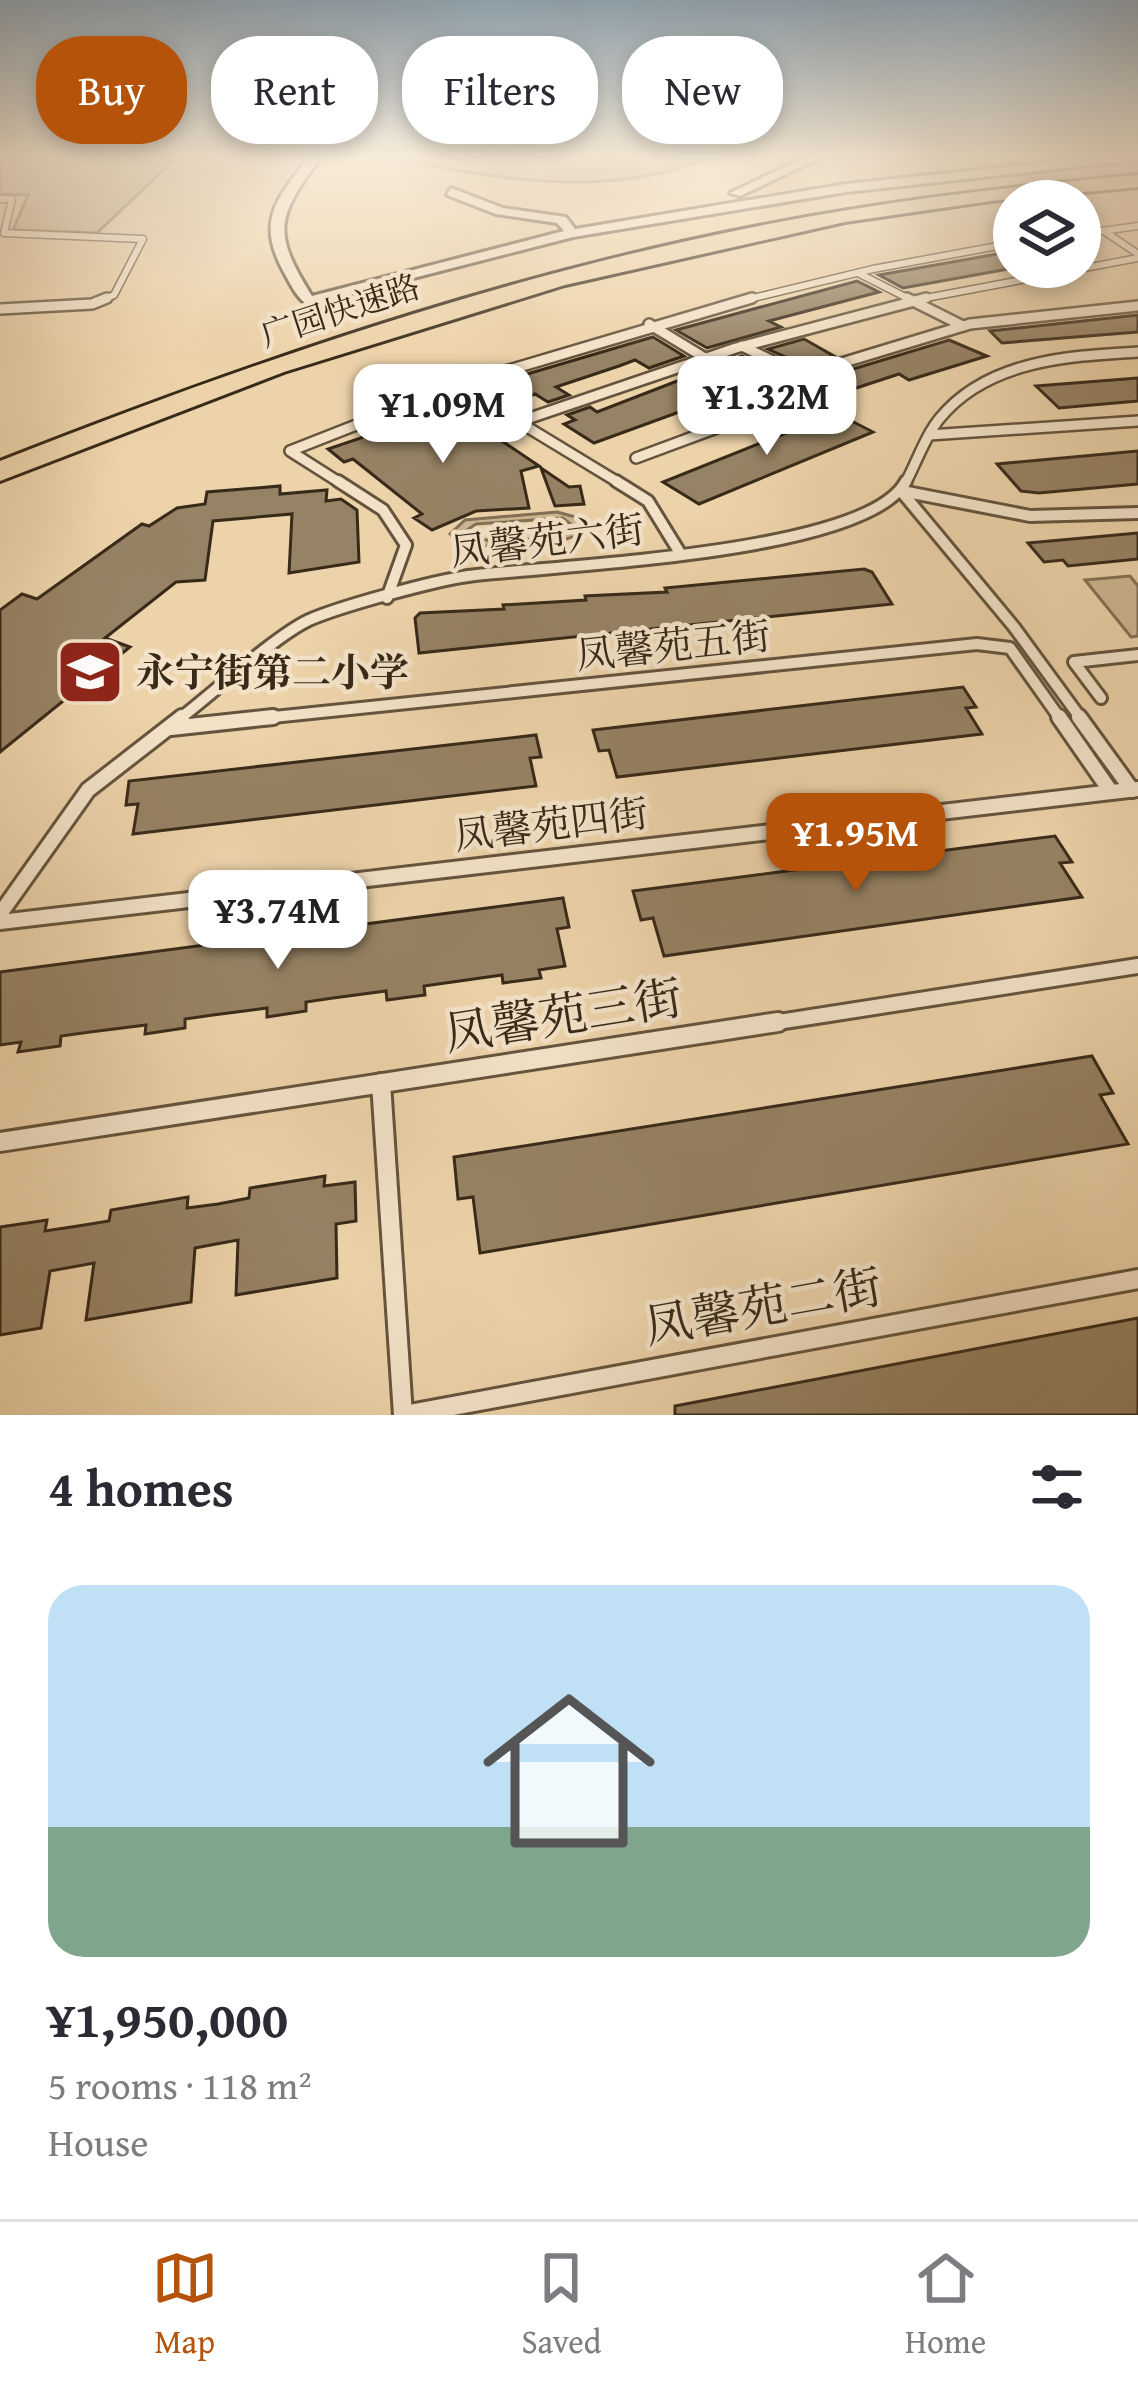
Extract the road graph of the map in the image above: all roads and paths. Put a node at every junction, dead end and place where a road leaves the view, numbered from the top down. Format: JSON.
{"nodes":[{"id":1,"x":274,"y":223,"type":"edge"},
{"id":2,"x":564,"y":223,"type":"edge"},
{"id":3,"x":633,"y":223,"type":"edge"},
{"id":4,"x":736,"y":223,"type":"edge"},
{"id":5,"x":812,"y":223,"type":"edge"},
{"id":6,"x":1138,"y":226,"type":"edge"},
{"id":7,"x":2,"y":228,"type":"edge"},
{"id":8,"x":1102,"y":230,"type":"joint"},
{"id":9,"x":572,"y":233,"type":"junction"},
{"id":10,"x":993,"y":247,"type":"edge"},
{"id":11,"x":1138,"y":256,"type":"edge"},
{"id":12,"x":856,"y":272,"type":"junction"},
{"id":13,"x":913,"y":301,"type":"junction"},
{"id":14,"x":1138,"y":306,"type":"edge"},
{"id":15,"x":0,"y":309,"type":"edge"},
{"id":16,"x":649,"y":325,"type":"junction"},
{"id":17,"x":964,"y":326,"type":"junction"},
{"id":18,"x":742,"y":346,"type":"junction"},
{"id":19,"x":1138,"y":352,"type":"edge"},
{"id":20,"x":705,"y":358,"type":"junction"},
{"id":21,"x":184,"y":374,"type":"dead end"},
{"id":22,"x":802,"y":375,"type":"junction"},
{"id":23,"x":458,"y":385,"type":"junction"},
{"id":24,"x":1138,"y":421,"type":"edge"},
{"id":25,"x":518,"y":422,"type":"junction"},
{"id":26,"x":929,"y":435,"type":"junction"},
{"id":27,"x":636,"y":458,"type":"dead end"},
{"id":28,"x":0,"y":472,"type":"edge"},
{"id":29,"x":901,"y":491,"type":"junction"},
{"id":30,"x":1138,"y":513,"type":"edge"},
{"id":31,"x":680,"y":553,"type":"junction"},
{"id":32,"x":387,"y":598,"type":"junction"},
{"id":33,"x":1138,"y":656,"type":"edge"},
{"id":34,"x":1101,"y":698,"type":"dead end"},
{"id":35,"x":168,"y":728,"type":"junction"},
{"id":36,"x":1135,"y":789,"type":"edge"},
{"id":37,"x":1111,"y":792,"type":"junction"},
{"id":38,"x":0,"y":918,"type":"edge"},
{"id":39,"x":1138,"y":966,"type":"edge"},
{"id":40,"x":381,"y":1083,"type":"junction"},
{"id":41,"x":0,"y":1142,"type":"edge"},
{"id":42,"x":1138,"y":1279,"type":"edge"},
{"id":43,"x":478,"y":1408,"type":"edge"},
{"id":44,"x":403,"y":1415,"type":"edge"}],
"edges":[{"from":1,"to":9,"type":"street"},
{"from":2,"to":9,"type":"street"},
{"from":3,"to":9,"type":"street"},
{"from":4,"to":21,"type":"highway","name":"广园快速路"},
{"from":5,"to":28,"type":"highway","name":"广园快速路"},
{"from":6,"to":8,"type":"lane"},
{"from":7,"to":15,"type":"lane"},
{"from":8,"to":11,"type":"lane"},
{"from":10,"to":12,"type":"lane"},
{"from":11,"to":13,"type":"lane"},
{"from":12,"to":13,"type":"lane"},
{"from":12,"to":16,"type":"lane"},
{"from":13,"to":17,"type":"lane"},
{"from":13,"to":18,"type":"lane"},
{"from":14,"to":17,"type":"lane"},
{"from":16,"to":20,"type":"lane"},
{"from":16,"to":23,"type":"lane"},
{"from":17,"to":22,"type":"lane"},
{"from":18,"to":20,"type":"lane"},
{"from":18,"to":22,"type":"lane"},
{"from":19,"to":26,"type":"lane"},
{"from":20,"to":25,"type":"lane"},
{"from":22,"to":27,"type":"lane"},
{"from":23,"to":25,"type":"lane"},
{"from":23,"to":32,"type":"lane"},
{"from":24,"to":26,"type":"lane"},
{"from":25,"to":31,"type":"lane"},
{"from":26,"to":29,"type":"lane"},
{"from":29,"to":30,"type":"lane"},
{"from":29,"to":31,"type":"lane","name":"凤馨苑六街"},
{"from":29,"to":36,"type":"lane"},
{"from":31,"to":32,"type":"lane","name":"凤馨苑六街"},
{"from":32,"to":35,"type":"lane","name":"凤馨苑六街"},
{"from":33,"to":34,"type":"lane"},
{"from":35,"to":37,"type":"lane","name":"凤馨苑五街"},
{"from":35,"to":38,"type":"lane","name":"凤馨苑六街"},
{"from":36,"to":37,"type":"lane","name":"凤馨苑四街"},
{"from":37,"to":38,"type":"lane","name":"凤馨苑四街"},
{"from":39,"to":40,"type":"lane","name":"凤馨苑三街"},
{"from":40,"to":41,"type":"lane","name":"凤馨苑三街"},
{"from":40,"to":44,"type":"lane"},
{"from":42,"to":43,"type":"lane","name":"凤馨苑二街"},
{"from":43,"to":44,"type":"lane","name":"凤馨苑二街"}]}
